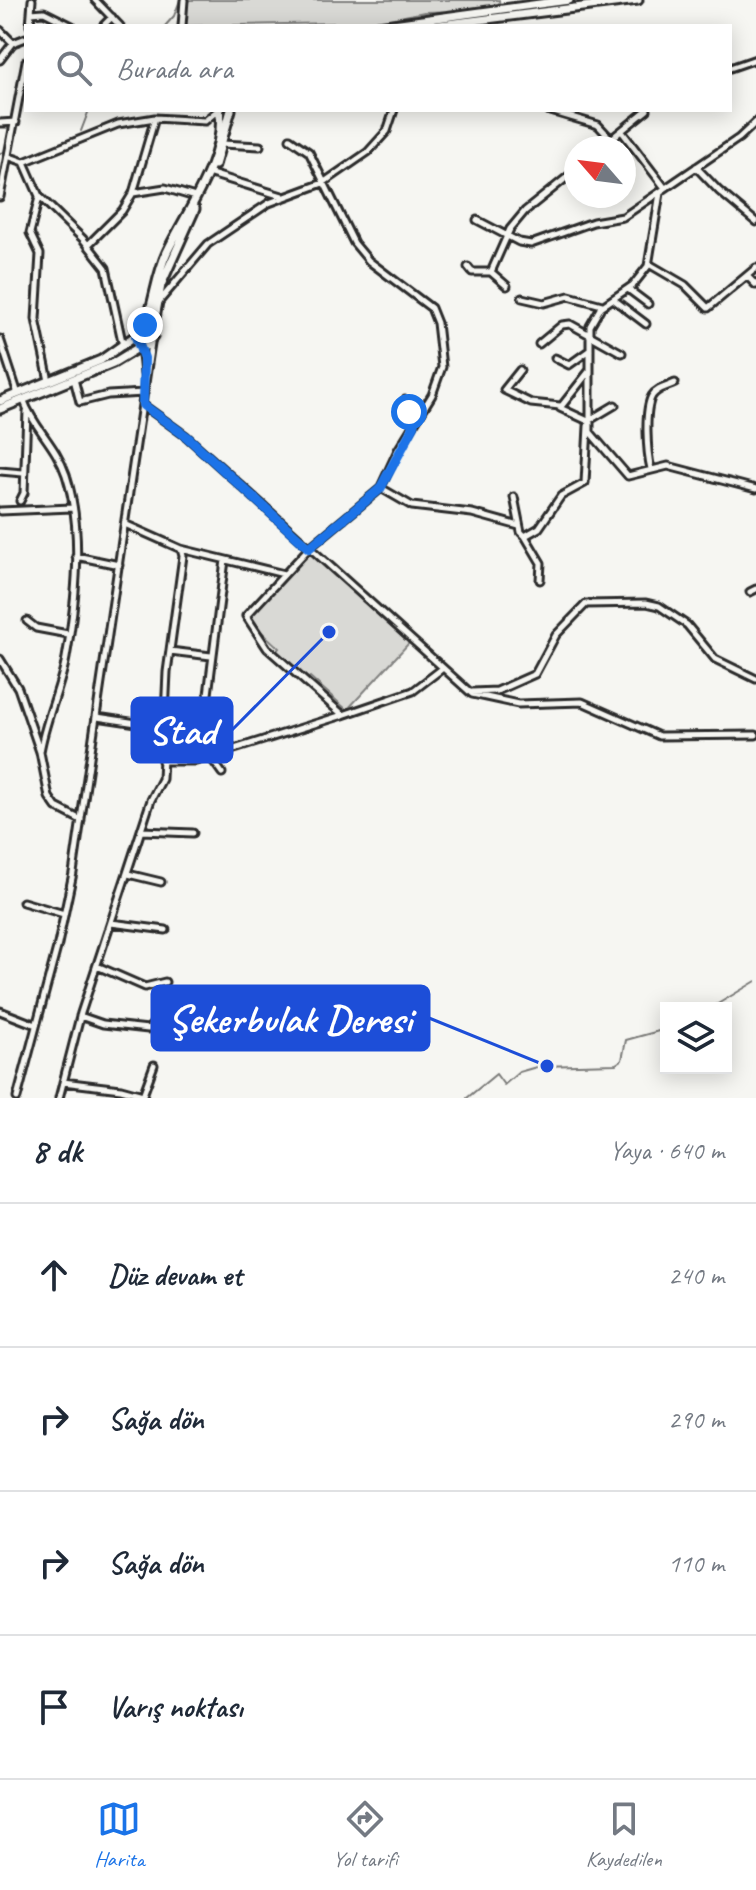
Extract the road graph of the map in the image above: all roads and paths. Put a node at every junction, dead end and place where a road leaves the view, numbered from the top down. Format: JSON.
{"nodes":[{"id":1,"x":32,"y":0,"type":"edge"},
{"id":2,"x":39,"y":0,"type":"edge"},
{"id":3,"x":96,"y":0,"type":"edge"},
{"id":4,"x":184,"y":0,"type":"edge"},
{"id":5,"x":569,"y":0,"type":"edge"},
{"id":6,"x":638,"y":0,"type":"edge"},
{"id":7,"x":31,"y":13,"type":"junction"},
{"id":8,"x":509,"y":16,"type":"junction"},
{"id":9,"x":112,"y":17,"type":"junction"},
{"id":10,"x":30,"y":24,"type":"edge"},
{"id":11,"x":68,"y":24,"type":"edge"},
{"id":12,"x":105,"y":24,"type":"edge"},
{"id":13,"x":118,"y":24,"type":"edge"},
{"id":14,"x":182,"y":24,"type":"edge"},
{"id":15,"x":393,"y":24,"type":"edge"},
{"id":16,"x":447,"y":24,"type":"edge"},
{"id":17,"x":509,"y":24,"type":"edge"},
{"id":18,"x":0,"y":30,"type":"edge"},
{"id":19,"x":2,"y":36,"type":"edge"},
{"id":20,"x":24,"y":39,"type":"edge"},
{"id":21,"x":13,"y":43,"type":"junction"},
{"id":22,"x":756,"y":59,"type":"edge"},
{"id":23,"x":0,"y":60,"type":"edge"},
{"id":24,"x":732,"y":67,"type":"edge"},
{"id":25,"x":23,"y":108,"type":"edge"},
{"id":26,"x":216,"y":112,"type":"edge"},
{"id":27,"x":219,"y":112,"type":"edge"},
{"id":28,"x":230,"y":112,"type":"edge"},
{"id":29,"x":393,"y":112,"type":"edge"},
{"id":30,"x":554,"y":112,"type":"edge"},
{"id":31,"x":645,"y":112,"type":"edge"},
{"id":32,"x":155,"y":118,"type":"junction"},
{"id":33,"x":16,"y":122,"type":"junction"},
{"id":34,"x":756,"y":122,"type":"edge"},
{"id":35,"x":0,"y":123,"type":"edge"},
{"id":36,"x":623,"y":133,"type":"junction"},
{"id":37,"x":608,"y":136,"type":"edge"},
{"id":38,"x":617,"y":136,"type":"edge"},
{"id":39,"x":290,"y":139,"type":"dead end"},
{"id":40,"x":222,"y":144,"type":"junction"},
{"id":41,"x":260,"y":146,"type":"dead end"},
{"id":42,"x":10,"y":157,"type":"junction"},
{"id":43,"x":24,"y":162,"type":"junction"},
{"id":44,"x":696,"y":167,"type":"junction"},
{"id":45,"x":211,"y":174,"type":"junction"},
{"id":46,"x":564,"y":180,"type":"edge"},
{"id":47,"x":323,"y":183,"type":"junction"},
{"id":48,"x":663,"y":190,"type":"junction"},
{"id":49,"x":133,"y":193,"type":"junction"},
{"id":50,"x":39,"y":196,"type":"junction"},
{"id":51,"x":0,"y":197,"type":"edge"},
{"id":52,"x":195,"y":197,"type":"junction"},
{"id":53,"x":283,"y":197,"type":"junction"},
{"id":54,"x":477,"y":220,"type":"dead end"},
{"id":55,"x":756,"y":222,"type":"edge"},
{"id":56,"x":507,"y":236,"type":"junction"},
{"id":57,"x":88,"y":245,"type":"junction"},
{"id":58,"x":649,"y":264,"type":"junction"},
{"id":59,"x":468,"y":267,"type":"dead end"},
{"id":60,"x":756,"y":268,"type":"edge"},
{"id":61,"x":491,"y":272,"type":"junction"},
{"id":62,"x":747,"y":276,"type":"junction"},
{"id":63,"x":756,"y":285,"type":"edge"},
{"id":64,"x":507,"y":286,"type":"dead end"},
{"id":65,"x":628,"y":289,"type":"junction"},
{"id":66,"x":522,"y":298,"type":"dead end"},
{"id":67,"x":613,"y":299,"type":"junction"},
{"id":68,"x":158,"y":303,"type":"junction"},
{"id":69,"x":648,"y":304,"type":"dead end"},
{"id":70,"x":603,"y":305,"type":"junction"},
{"id":71,"x":646,"y":324,"type":"dead end"},
{"id":72,"x":140,"y":332,"type":"junction"},
{"id":73,"x":120,"y":333,"type":"junction"},
{"id":74,"x":589,"y":333,"type":"junction"},
{"id":75,"x":0,"y":339,"type":"edge"},
{"id":76,"x":152,"y":339,"type":"junction"},
{"id":77,"x":539,"y":344,"type":"dead end"},
{"id":78,"x":141,"y":346,"type":"junction"},
{"id":79,"x":123,"y":347,"type":"junction"},
{"id":80,"x":590,"y":349,"type":"junction"},
{"id":81,"x":622,"y":353,"type":"dead end"},
{"id":82,"x":555,"y":358,"type":"dead end"},
{"id":83,"x":591,"y":369,"type":"junction"},
{"id":84,"x":520,"y":370,"type":"dead end"},
{"id":85,"x":74,"y":379,"type":"junction"},
{"id":86,"x":49,"y":382,"type":"junction"},
{"id":87,"x":675,"y":383,"type":"dead end"},
{"id":88,"x":144,"y":390,"type":"junction"},
{"id":89,"x":405,"y":400,"type":"dead end"},
{"id":90,"x":0,"y":401,"type":"edge"},
{"id":91,"x":23,"y":402,"type":"junction"},
{"id":92,"x":143,"y":405,"type":"junction"},
{"id":93,"x":615,"y":405,"type":"dead end"},
{"id":94,"x":560,"y":406,"type":"junction"},
{"id":95,"x":0,"y":409,"type":"edge"},
{"id":96,"x":588,"y":423,"type":"junction"},
{"id":97,"x":414,"y":426,"type":"junction"},
{"id":98,"x":651,"y":469,"type":"junction"},
{"id":99,"x":0,"y":471,"type":"edge"},
{"id":100,"x":23,"y":473,"type":"junction"},
{"id":101,"x":381,"y":488,"type":"junction"},
{"id":102,"x":756,"y":489,"type":"edge"},
{"id":103,"x":514,"y":497,"type":"dead end"},
{"id":104,"x":20,"y":501,"type":"dead end"},
{"id":105,"x":72,"y":508,"type":"junction"},
{"id":106,"x":0,"y":511,"type":"edge"},
{"id":107,"x":126,"y":525,"type":"junction"},
{"id":108,"x":519,"y":526,"type":"junction"},
{"id":109,"x":525,"y":536,"type":"junction"},
{"id":110,"x":309,"y":548,"type":"junction"},
{"id":111,"x":181,"y":549,"type":"junction"},
{"id":112,"x":76,"y":556,"type":"junction"},
{"id":113,"x":225,"y":560,"type":"junction"},
{"id":114,"x":119,"y":565,"type":"junction"},
{"id":115,"x":284,"y":574,"type":"junction"},
{"id":116,"x":540,"y":580,"type":"dead end"},
{"id":117,"x":27,"y":621,"type":"dead end"},
{"id":118,"x":68,"y":634,"type":"junction"},
{"id":119,"x":170,"y":651,"type":"junction"},
{"id":120,"x":211,"y":656,"type":"junction"},
{"id":121,"x":0,"y":659,"type":"edge"},
{"id":122,"x":443,"y":668,"type":"junction"},
{"id":123,"x":756,"y":679,"type":"edge"},
{"id":124,"x":471,"y":692,"type":"junction"},
{"id":125,"x":343,"y":715,"type":"junction"},
{"id":126,"x":97,"y":717,"type":"junction"},
{"id":127,"x":164,"y":727,"type":"junction"},
{"id":128,"x":756,"y":735,"type":"edge"},
{"id":129,"x":40,"y":752,"type":"junction"},
{"id":130,"x":209,"y":756,"type":"junction"},
{"id":131,"x":162,"y":761,"type":"junction"},
{"id":132,"x":222,"y":773,"type":"dead end"},
{"id":133,"x":81,"y":820,"type":"junction"},
{"id":134,"x":142,"y":831,"type":"junction"},
{"id":135,"x":193,"y":833,"type":"dead end"},
{"id":136,"x":128,"y":874,"type":"junction"},
{"id":137,"x":161,"y":882,"type":"dead end"},
{"id":138,"x":23,"y":902,"type":"dead end"},
{"id":139,"x":64,"y":914,"type":"junction"},
{"id":140,"x":111,"y":923,"type":"junction"},
{"id":141,"x":166,"y":930,"type":"dead end"},
{"id":142,"x":97,"y":966,"type":"junction"},
{"id":143,"x":165,"y":982,"type":"dead end"},
{"id":144,"x":0,"y":1011,"type":"edge"},
{"id":145,"x":80,"y":1016,"type":"junction"},
{"id":146,"x":194,"y":1024,"type":"dead end"},
{"id":147,"x":36,"y":1025,"type":"junction"},
{"id":148,"x":154,"y":1065,"type":"dead end"},
{"id":149,"x":63,"y":1082,"type":"junction"},
{"id":150,"x":17,"y":1098,"type":"edge"},
{"id":151,"x":59,"y":1098,"type":"edge"}],
"edges":[{"from":1,"to":7,"type":"street"},
{"from":2,"to":7,"type":"street"},
{"from":3,"to":9,"type":"street"},
{"from":4,"to":14,"type":"street"},
{"from":5,"to":15,"type":"main road"},
{"from":6,"to":8,"type":"main road"},
{"from":7,"to":10,"type":"street"},
{"from":7,"to":11,"type":"street"},
{"from":8,"to":16,"type":"main road"},
{"from":8,"to":17,"type":"street"},
{"from":9,"to":12,"type":"street"},
{"from":9,"to":13,"type":"street"},
{"from":18,"to":19,"type":"street"},
{"from":19,"to":21,"type":"street"},
{"from":20,"to":21,"type":"street"},
{"from":21,"to":23,"type":"street"},
{"from":22,"to":24,"type":"street"},
{"from":25,"to":33,"type":"street"},
{"from":26,"to":32,"type":"street"},
{"from":27,"to":52,"type":"main road"},
{"from":28,"to":40,"type":"main road"},
{"from":29,"to":47,"type":"street"},
{"from":30,"to":37,"type":"street"},
{"from":31,"to":36,"type":"street"},
{"from":32,"to":43,"type":"street"},
{"from":32,"to":49,"type":"street"},
{"from":33,"to":35,"type":"street"},
{"from":33,"to":42,"type":"street"},
{"from":34,"to":44,"type":"street"},
{"from":36,"to":38,"type":"street"},
{"from":36,"to":48,"type":"street"},
{"from":39,"to":47,"type":"street"},
{"from":40,"to":41,"type":"street"},
{"from":40,"to":45,"type":"main road"},
{"from":42,"to":43,"type":"street"},
{"from":42,"to":51,"type":"street"},
{"from":43,"to":50,"type":"street"},
{"from":44,"to":48,"type":"street"},
{"from":44,"to":55,"type":"street"},
{"from":45,"to":53,"type":"street"},
{"from":45,"to":68,"type":"main road"},
{"from":46,"to":56,"type":"street"},
{"from":47,"to":53,"type":"street"},
{"from":47,"to":97,"type":"street"},
{"from":48,"to":56,"type":"street"},
{"from":48,"to":58,"type":"street"},
{"from":49,"to":52,"type":"street"},
{"from":49,"to":57,"type":"street"},
{"from":50,"to":57,"type":"street"},
{"from":50,"to":86,"type":"street"},
{"from":52,"to":72,"type":"main road"},
{"from":53,"to":68,"type":"street"},
{"from":54,"to":56,"type":"street"},
{"from":56,"to":61,"type":"street"},
{"from":57,"to":73,"type":"street"},
{"from":58,"to":62,"type":"street"},
{"from":58,"to":65,"type":"street"},
{"from":59,"to":61,"type":"street"},
{"from":60,"to":62,"type":"street"},
{"from":61,"to":64,"type":"street"},
{"from":62,"to":63,"type":"street"},
{"from":65,"to":67,"type":"street"},
{"from":65,"to":69,"type":"street"},
{"from":66,"to":70,"type":"street"},
{"from":67,"to":70,"type":"street"},
{"from":67,"to":71,"type":"street"},
{"from":68,"to":76,"type":"main road"},
{"from":70,"to":74,"type":"street"},
{"from":72,"to":73,"type":"street"},
{"from":72,"to":76,"type":"main road"},
{"from":72,"to":78,"type":"main road"},
{"from":72,"to":79,"type":"main road"},
{"from":73,"to":79,"type":"street"},
{"from":74,"to":77,"type":"street"},
{"from":74,"to":80,"type":"street"},
{"from":74,"to":81,"type":"street"},
{"from":75,"to":91,"type":"street"},
{"from":76,"to":78,"type":"main road"},
{"from":76,"to":88,"type":"street"},
{"from":78,"to":85,"type":"main road"},
{"from":78,"to":88,"type":"street"},
{"from":79,"to":86,"type":"main road"},
{"from":80,"to":82,"type":"street"},
{"from":80,"to":83,"type":"street"},
{"from":83,"to":94,"type":"street"},
{"from":83,"to":96,"type":"street"},
{"from":84,"to":94,"type":"street"},
{"from":85,"to":88,"type":"street"},
{"from":85,"to":91,"type":"main road"},
{"from":86,"to":91,"type":"main road"},
{"from":87,"to":98,"type":"street"},
{"from":88,"to":92,"type":"street"},
{"from":89,"to":97,"type":"street"},
{"from":90,"to":91,"type":"main road"},
{"from":91,"to":95,"type":"main road"},
{"from":91,"to":100,"type":"street"},
{"from":91,"to":105,"type":"street"},
{"from":92,"to":107,"type":"street"},
{"from":92,"to":110,"type":"street"},
{"from":93,"to":96,"type":"street"},
{"from":94,"to":96,"type":"street"},
{"from":96,"to":98,"type":"street"},
{"from":96,"to":109,"type":"street"},
{"from":97,"to":101,"type":"street"},
{"from":98,"to":102,"type":"street"},
{"from":99,"to":100,"type":"street"},
{"from":100,"to":104,"type":"street"},
{"from":101,"to":108,"type":"street"},
{"from":101,"to":110,"type":"street"},
{"from":103,"to":108,"type":"street"},
{"from":105,"to":106,"type":"street"},
{"from":105,"to":112,"type":"street"},
{"from":107,"to":111,"type":"street"},
{"from":107,"to":114,"type":"street"},
{"from":108,"to":109,"type":"street"},
{"from":109,"to":116,"type":"street"},
{"from":110,"to":115,"type":"street"},
{"from":110,"to":122,"type":"street"},
{"from":111,"to":113,"type":"street"},
{"from":111,"to":119,"type":"street"},
{"from":112,"to":114,"type":"street"},
{"from":112,"to":118,"type":"street"},
{"from":113,"to":115,"type":"street"},
{"from":113,"to":120,"type":"street"},
{"from":114,"to":126,"type":"street"},
{"from":115,"to":125,"type":"street"},
{"from":117,"to":118,"type":"street"},
{"from":118,"to":129,"type":"street"},
{"from":119,"to":120,"type":"street"},
{"from":119,"to":127,"type":"street"},
{"from":120,"to":130,"type":"street"},
{"from":121,"to":129,"type":"street"},
{"from":122,"to":124,"type":"street"},
{"from":122,"to":125,"type":"street"},
{"from":123,"to":124,"type":"street"},
{"from":124,"to":128,"type":"street"},
{"from":125,"to":130,"type":"street"},
{"from":126,"to":127,"type":"street"},
{"from":126,"to":133,"type":"street"},
{"from":127,"to":131,"type":"street"},
{"from":129,"to":133,"type":"street"},
{"from":130,"to":131,"type":"street"},
{"from":130,"to":132,"type":"street"},
{"from":131,"to":134,"type":"street"},
{"from":133,"to":139,"type":"street"},
{"from":134,"to":135,"type":"street"},
{"from":134,"to":136,"type":"street"},
{"from":136,"to":137,"type":"street"},
{"from":136,"to":140,"type":"street"},
{"from":138,"to":139,"type":"street"},
{"from":139,"to":147,"type":"street"},
{"from":140,"to":141,"type":"street"},
{"from":140,"to":142,"type":"street"},
{"from":142,"to":143,"type":"street"},
{"from":142,"to":145,"type":"street"},
{"from":144,"to":147,"type":"street"},
{"from":145,"to":146,"type":"street"},
{"from":145,"to":149,"type":"street"},
{"from":147,"to":150,"type":"street"},
{"from":148,"to":149,"type":"street"},
{"from":149,"to":151,"type":"street"}]}
